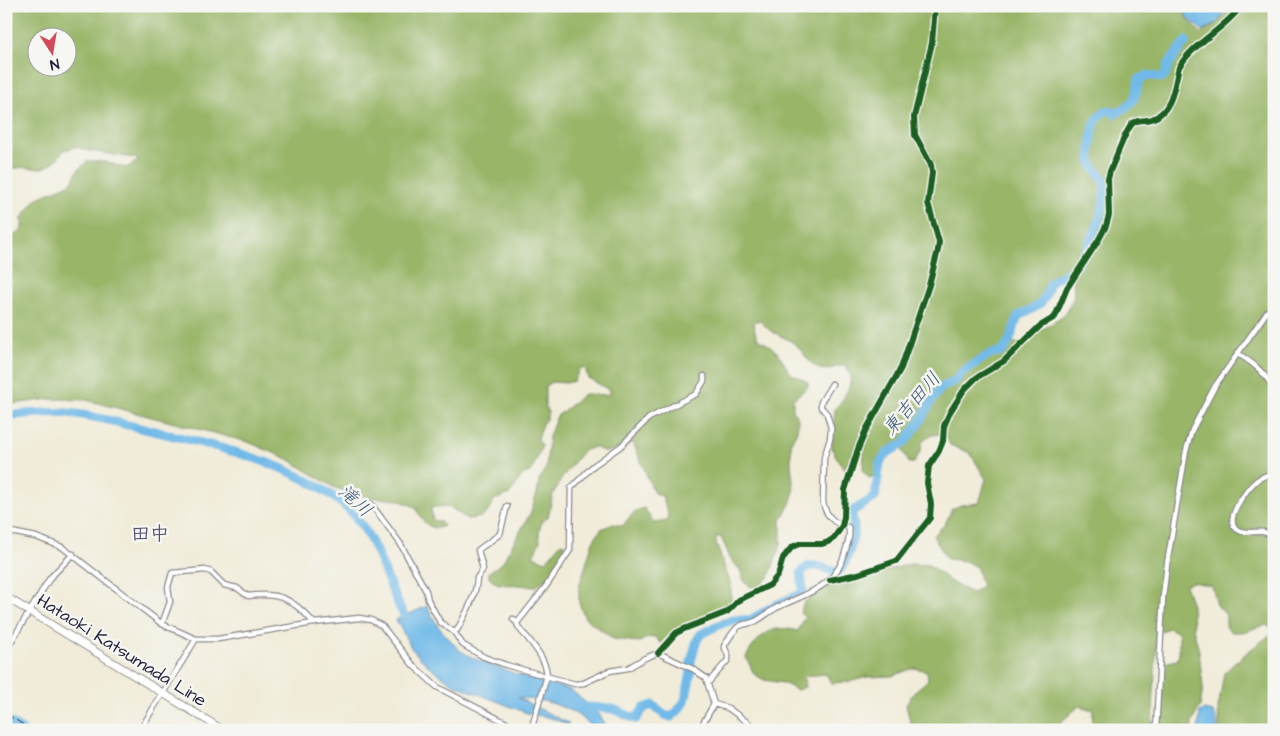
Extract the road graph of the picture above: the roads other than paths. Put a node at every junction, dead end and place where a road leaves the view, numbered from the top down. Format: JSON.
{"nodes":[{"id":1,"x":935,"y":6,"type":"edge"},
{"id":2,"x":1241,"y":6,"type":"edge"},
{"id":3,"x":1274,"y":302,"type":"edge"},
{"id":4,"x":1237,"y":353,"type":"junction"},
{"id":5,"x":704,"y":376,"type":"dead end"},
{"id":6,"x":832,"y":384,"type":"dead end"},
{"id":7,"x":1274,"y":392,"type":"edge"},
{"id":8,"x":1274,"y":472,"type":"edge"},
{"id":9,"x":370,"y":504,"type":"dead end"},
{"id":10,"x":507,"y":506,"type":"dead end"},
{"id":11,"x":842,"y":526,"type":"junction"},
{"id":12,"x":6,"y":531,"type":"edge"},
{"id":13,"x":1274,"y":537,"type":"edge"},
{"id":14,"x":73,"y":554,"type":"junction"},
{"id":15,"x":830,"y":580,"type":"junction"},
{"id":16,"x":6,"y":597,"type":"edge"},
{"id":17,"x":30,"y":611,"type":"junction"},
{"id":18,"x":513,"y":619,"type":"dead end"},
{"id":19,"x":314,"y":623,"type":"junction"},
{"id":20,"x":517,"y":623,"type":"junction"},
{"id":21,"x":162,"y":624,"type":"junction"},
{"id":22,"x":454,"y":632,"type":"junction"},
{"id":23,"x":196,"y":639,"type":"junction"},
{"id":24,"x":6,"y":650,"type":"edge"},
{"id":25,"x":658,"y":654,"type":"junction"},
{"id":26,"x":547,"y":676,"type":"junction"},
{"id":27,"x":708,"y":683,"type":"junction"},
{"id":28,"x":162,"y":692,"type":"junction"},
{"id":29,"x":714,"y":704,"type":"junction"},
{"id":30,"x":6,"y":725,"type":"edge"},
{"id":31,"x":14,"y":730,"type":"edge"},
{"id":32,"x":140,"y":730,"type":"edge"},
{"id":33,"x":223,"y":730,"type":"edge"},
{"id":34,"x":520,"y":730,"type":"edge"},
{"id":35,"x":531,"y":730,"type":"edge"},
{"id":36,"x":699,"y":730,"type":"edge"},
{"id":37,"x":758,"y":730,"type":"edge"},
{"id":38,"x":776,"y":730,"type":"edge"},
{"id":39,"x":784,"y":730,"type":"edge"},
{"id":40,"x":1156,"y":730,"type":"edge"}],
"edges":[{"from":1,"to":11,"type":"street"},
{"from":2,"to":15,"type":"street"},
{"from":3,"to":4,"type":"street"},
{"from":4,"to":7,"type":"street"},
{"from":4,"to":40,"type":"street"},
{"from":5,"to":20,"type":"street"},
{"from":6,"to":11,"type":"street"},
{"from":8,"to":13,"type":"street"},
{"from":9,"to":22,"type":"street"},
{"from":10,"to":22,"type":"street"},
{"from":11,"to":15,"type":"street"},
{"from":11,"to":25,"type":"street"},
{"from":12,"to":14,"type":"street"},
{"from":14,"to":17,"type":"street"},
{"from":14,"to":21,"type":"street"},
{"from":15,"to":27,"type":"street"},
{"from":16,"to":17,"type":"main road","name":"Hataoki Katsumada Line"},
{"from":17,"to":24,"type":"street"},
{"from":17,"to":28,"type":"main road","name":"Hataoki Katsumada Line"},
{"from":18,"to":20,"type":"street"},
{"from":19,"to":21,"type":"street"},
{"from":19,"to":23,"type":"street"},
{"from":19,"to":34,"type":"street"},
{"from":20,"to":26,"type":"street"},
{"from":21,"to":23,"type":"street"},
{"from":22,"to":26,"type":"street"},
{"from":23,"to":28,"type":"street"},
{"from":25,"to":26,"type":"street"},
{"from":25,"to":27,"type":"street"},
{"from":26,"to":35,"type":"street"},
{"from":27,"to":29,"type":"street"},
{"from":28,"to":32,"type":"street"},
{"from":28,"to":33,"type":"main road","name":"Hataoki Katsumada Line"},
{"from":29,"to":36,"type":"street"},
{"from":29,"to":37,"type":"street"},
{"from":30,"to":31,"type":"street"},
{"from":38,"to":39,"type":"street"}]}
